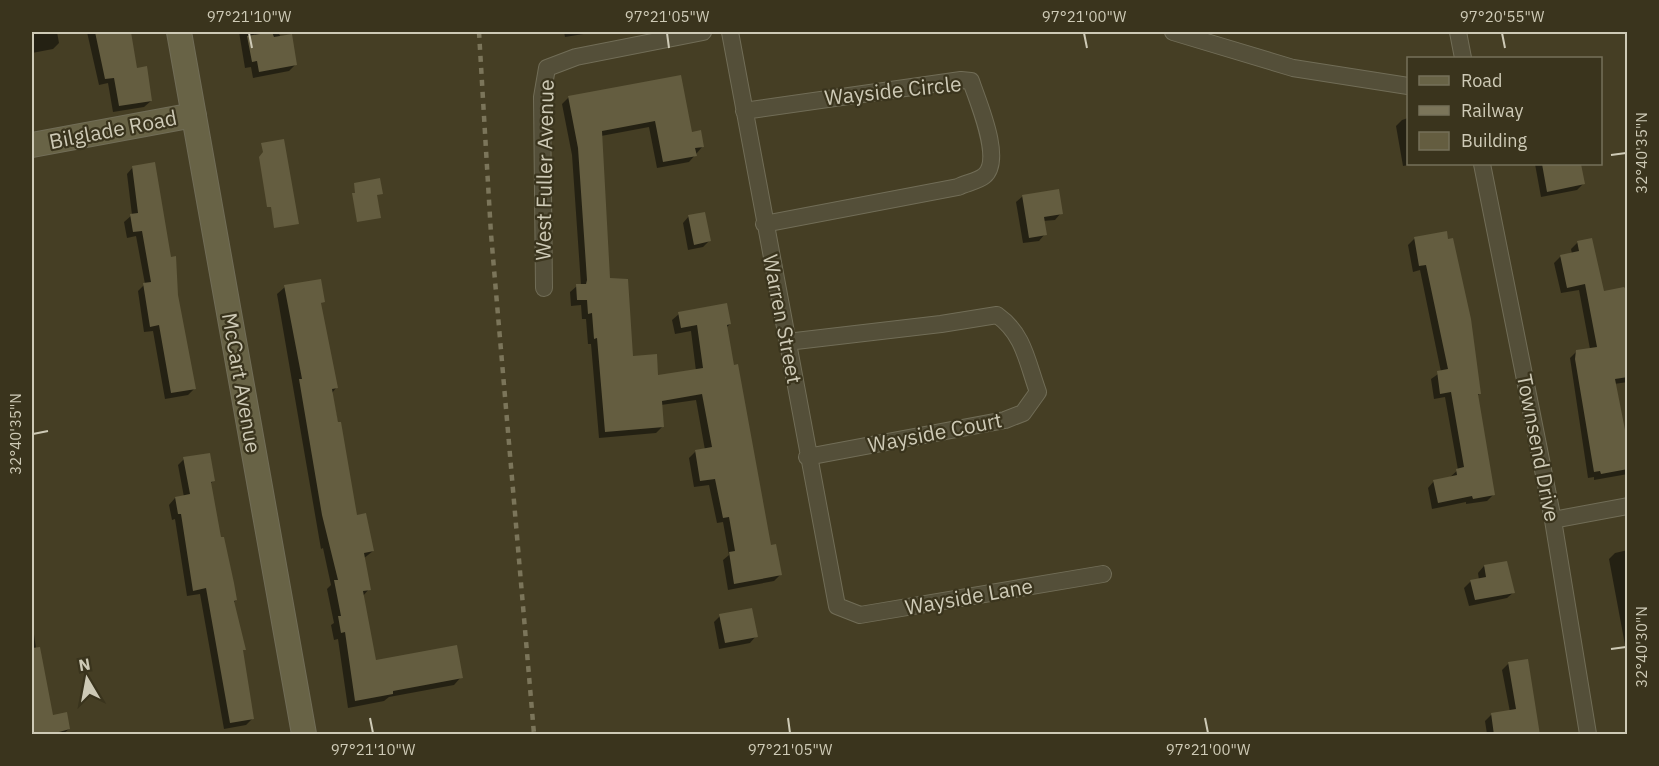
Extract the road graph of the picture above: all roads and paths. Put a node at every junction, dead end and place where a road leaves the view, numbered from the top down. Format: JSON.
{"nodes":[{"id":1,"x":179,"y":32,"type":"edge"},
{"id":2,"x":703,"y":32,"type":"edge"},
{"id":3,"x":730,"y":32,"type":"edge"},
{"id":4,"x":1173,"y":32,"type":"edge"},
{"id":5,"x":1458,"y":32,"type":"edge"},
{"id":6,"x":1463,"y":57,"type":"edge"},
{"id":7,"x":1407,"y":86,"type":"edge"},
{"id":8,"x":744,"y":111,"type":"junction"},
{"id":9,"x":194,"y":115,"type":"junction"},
{"id":10,"x":32,"y":145,"type":"edge"},
{"id":11,"x":1482,"y":165,"type":"edge"},
{"id":12,"x":764,"y":224,"type":"junction"},
{"id":13,"x":544,"y":288,"type":"dead end"},
{"id":14,"x":787,"y":342,"type":"junction"},
{"id":15,"x":807,"y":458,"type":"junction"},
{"id":16,"x":1628,"y":506,"type":"edge"},
{"id":17,"x":1553,"y":520,"type":"junction"},
{"id":18,"x":1103,"y":574,"type":"dead end"},
{"id":19,"x":837,"y":606,"type":"joint"},
{"id":20,"x":304,"y":735,"type":"edge"},
{"id":21,"x":1588,"y":735,"type":"edge"}],
"edges":[{"from":1,"to":9,"type":"main road","name":"McCart Avenue"},
{"from":2,"to":13,"type":"street","name":"West Fuller Avenue"},
{"from":3,"to":8,"type":"street","name":"Warren Street"},
{"from":4,"to":7,"type":"street"},
{"from":5,"to":6,"type":"street"},
{"from":8,"to":12,"type":"street","name":"Warren Street"},
{"from":8,"to":12,"type":"street","name":"Wayside Circle"},
{"from":9,"to":10,"type":"main road","name":"Bilglade Road"},
{"from":9,"to":20,"type":"main road","name":"McCart Avenue"},
{"from":11,"to":17,"type":"street","name":"Townsend Drive"},
{"from":12,"to":14,"type":"street","name":"Warren Street"},
{"from":14,"to":15,"type":"street","name":"Warren Street"},
{"from":14,"to":15,"type":"street","name":"Wayside Court"},
{"from":15,"to":19,"type":"street","name":"Warren Street"},
{"from":16,"to":17,"type":"street"},
{"from":17,"to":21,"type":"street","name":"Townsend Drive"},
{"from":18,"to":19,"type":"street","name":"Wayside Lane"}]}
